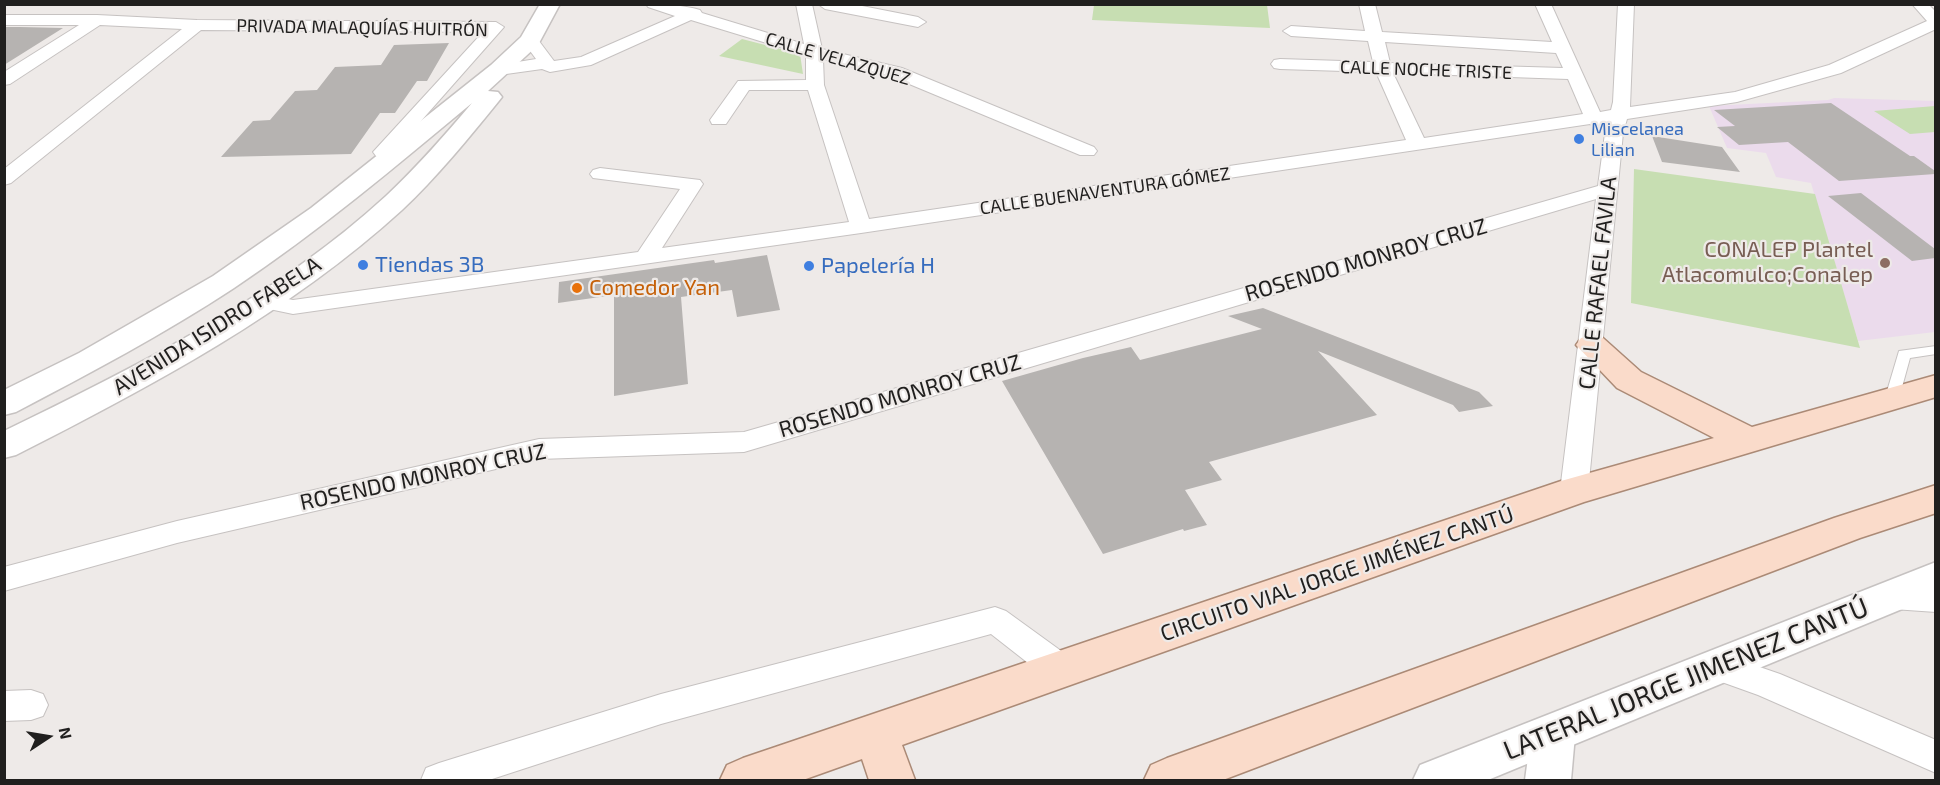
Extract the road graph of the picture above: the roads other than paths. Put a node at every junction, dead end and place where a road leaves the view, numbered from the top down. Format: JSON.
{"nodes":[{"id":1,"x":121,"y":4,"type":"edge"},
{"id":2,"x":550,"y":4,"type":"edge"},
{"id":3,"x":652,"y":4,"type":"edge"},
{"id":4,"x":710,"y":4,"type":"edge"},
{"id":5,"x":804,"y":4,"type":"edge"},
{"id":6,"x":825,"y":4,"type":"edge"},
{"id":7,"x":1367,"y":4,"type":"edge"},
{"id":8,"x":1542,"y":4,"type":"edge"},
{"id":9,"x":1626,"y":4,"type":"edge"},
{"id":10,"x":1919,"y":4,"type":"edge"},
{"id":11,"x":688,"y":16,"type":"junction"},
{"id":12,"x":4,"y":20,"type":"edge"},
{"id":13,"x":96,"y":20,"type":"junction"},
{"id":14,"x":918,"y":22,"type":"dead end"},
{"id":15,"x":1935,"y":23,"type":"edge"},
{"id":16,"x":197,"y":25,"type":"junction"},
{"id":17,"x":1291,"y":32,"type":"dead end"},
{"id":18,"x":1375,"y":37,"type":"junction"},
{"id":19,"x":530,"y":40,"type":"junction"},
{"id":20,"x":1561,"y":48,"type":"junction"},
{"id":21,"x":814,"y":52,"type":"junction"},
{"id":22,"x":545,"y":63,"type":"junction"},
{"id":23,"x":1280,"y":64,"type":"dead end"},
{"id":24,"x":1383,"y":69,"type":"junction"},
{"id":25,"x":499,"y":70,"type":"junction"},
{"id":26,"x":1573,"y":74,"type":"junction"},
{"id":27,"x":4,"y":80,"type":"edge"},
{"id":28,"x":815,"y":85,"type":"junction"},
{"id":29,"x":1594,"y":119,"type":"junction"},
{"id":30,"x":719,"y":120,"type":"dead end"},
{"id":31,"x":1616,"y":125,"type":"junction"},
{"id":32,"x":1417,"y":144,"type":"junction"},
{"id":33,"x":1087,"y":151,"type":"dead end"},
{"id":34,"x":396,"y":152,"type":"junction"},
{"id":35,"x":433,"y":162,"type":"junction"},
{"id":36,"x":600,"y":174,"type":"dead end"},
{"id":37,"x":4,"y":179,"type":"edge"},
{"id":38,"x":1608,"y":189,"type":"junction"},
{"id":39,"x":861,"y":227,"type":"junction"},
{"id":40,"x":645,"y":257,"type":"junction"},
{"id":41,"x":263,"y":301,"type":"junction"},
{"id":42,"x":1592,"y":345,"type":"junction"},
{"id":43,"x":1935,"y":350,"type":"edge"},
{"id":44,"x":1935,"y":386,"type":"edge"},
{"id":45,"x":1892,"y":398,"type":"junction"},
{"id":46,"x":4,"y":404,"type":"edge"},
{"id":47,"x":1747,"y":439,"type":"junction"},
{"id":48,"x":4,"y":446,"type":"edge"},
{"id":49,"x":1574,"y":491,"type":"junction"},
{"id":50,"x":1935,"y":499,"type":"edge"},
{"id":51,"x":1935,"y":578,"type":"edge"},
{"id":52,"x":4,"y":579,"type":"edge"},
{"id":53,"x":1890,"y":596,"type":"junction"},
{"id":54,"x":1935,"y":599,"type":"edge"},
{"id":55,"x":1716,"y":666,"type":"junction"},
{"id":56,"x":1063,"y":671,"type":"junction"},
{"id":57,"x":876,"y":734,"type":"junction"},
{"id":58,"x":1553,"y":735,"type":"junction"},
{"id":59,"x":1935,"y":757,"type":"edge"},
{"id":60,"x":439,"y":780,"type":"edge"},
{"id":61,"x":743,"y":780,"type":"edge"},
{"id":62,"x":892,"y":780,"type":"edge"},
{"id":63,"x":1167,"y":780,"type":"edge"},
{"id":64,"x":1436,"y":780,"type":"edge"},
{"id":65,"x":1548,"y":780,"type":"edge"}],
"edges":[{"from":1,"to":13,"type":"street"},
{"from":2,"to":19,"type":"main road","name":"AVENIDA ISIDRO FABELA"},
{"from":3,"to":11,"type":"street","name":"CALLE VELAZQUEZ"},
{"from":4,"to":11,"type":"street"},
{"from":5,"to":21,"type":"street"},
{"from":6,"to":14,"type":"street"},
{"from":7,"to":18,"type":"street"},
{"from":8,"to":20,"type":"street"},
{"from":9,"to":31,"type":"street","name":"CALLE RAFAEL FAVILA"},
{"from":10,"to":15,"type":"street"},
{"from":11,"to":21,"type":"street","name":"CALLE VELAZQUEZ"},
{"from":11,"to":22,"type":"street"},
{"from":12,"to":13,"type":"street"},
{"from":13,"to":16,"type":"street"},
{"from":13,"to":27,"type":"street"},
{"from":15,"to":31,"type":"street","name":"CALLE BUENAVENTURA GÓMEZ"},
{"from":16,"to":34,"type":"street","name":"PRIVADA MALAQUÍAS HUITRÓN"},
{"from":16,"to":37,"type":"street"},
{"from":17,"to":18,"type":"street","name":"CALLE NOCHE TRISTE"},
{"from":18,"to":20,"type":"street","name":"CALLE NOCHE TRISTE"},
{"from":18,"to":24,"type":"street"},
{"from":19,"to":22,"type":"street"},
{"from":19,"to":25,"type":"main road","name":"AVENIDA ISIDRO FABELA"},
{"from":20,"to":26,"type":"street"},
{"from":21,"to":28,"type":"street"},
{"from":21,"to":33,"type":"street","name":"CALLE VELAZQUEZ"},
{"from":22,"to":25,"type":"street"},
{"from":23,"to":24,"type":"street","name":"CALLE NOCHE TRISTE"},
{"from":24,"to":26,"type":"street","name":"CALLE NOCHE TRISTE"},
{"from":24,"to":32,"type":"street"},
{"from":25,"to":34,"type":"main road","name":"AVENIDA ISIDRO FABELA"},
{"from":25,"to":35,"type":"main road","name":"AVENIDA ISIDRO FABELA"},
{"from":26,"to":29,"type":"street"},
{"from":28,"to":30,"type":"street"},
{"from":28,"to":39,"type":"street"},
{"from":29,"to":31,"type":"street","name":"CALLE BUENAVENTURA GÓMEZ"},
{"from":29,"to":32,"type":"street","name":"CALLE BUENAVENTURA GÓMEZ"},
{"from":31,"to":38,"type":"street","name":"CALLE RAFAEL FAVILA"},
{"from":32,"to":39,"type":"street","name":"CALLE BUENAVENTURA GÓMEZ"},
{"from":34,"to":35,"type":"main road"},
{"from":34,"to":46,"type":"main road","name":"AVENIDA ISIDRO FABELA"},
{"from":35,"to":41,"type":"main road","name":"AVENIDA ISIDRO FABELA"},
{"from":36,"to":40,"type":"street"},
{"from":38,"to":42,"type":"street","name":"CALLE RAFAEL FAVILA"},
{"from":38,"to":52,"type":"street","name":"ROSENDO MONROY CRUZ"},
{"from":39,"to":40,"type":"street","name":"CALLE BUENAVENTURA GÓMEZ"},
{"from":40,"to":41,"type":"street","name":"CALLE BUENAVENTURA GÓMEZ"},
{"from":41,"to":48,"type":"main road","name":"AVENIDA ISIDRO FABELA"},
{"from":42,"to":47,"type":"main road"},
{"from":42,"to":49,"type":"street","name":"CALLE RAFAEL FAVILA"},
{"from":43,"to":45,"type":"lane"},
{"from":44,"to":45,"type":"main road","name":"CIRCUITO VIAL JORGE JIMÉNEZ CANTÚ"},
{"from":45,"to":47,"type":"main road","name":"CIRCUITO VIAL JORGE JIMÉNEZ CANTÚ"},
{"from":47,"to":49,"type":"main road","name":"CIRCUITO VIAL JORGE JIMÉNEZ CANTÚ"},
{"from":49,"to":56,"type":"main road","name":"CIRCUITO VIAL JORGE JIMÉNEZ CANTÚ"},
{"from":50,"to":63,"type":"main road"},
{"from":51,"to":53,"type":"main road","name":"LATERAL JORGE JIMENEZ CANTÚ"},
{"from":53,"to":54,"type":"street"},
{"from":53,"to":55,"type":"main road","name":"LATERAL JORGE JIMENEZ CANTÚ"},
{"from":55,"to":58,"type":"main road","name":"LATERAL JORGE JIMENEZ CANTÚ"},
{"from":55,"to":59,"type":"street"},
{"from":56,"to":57,"type":"main road","name":"CIRCUITO VIAL JORGE JIMÉNEZ CANTÚ"},
{"from":56,"to":60,"type":"street"},
{"from":57,"to":61,"type":"main road","name":"CIRCUITO VIAL JORGE JIMÉNEZ CANTÚ"},
{"from":57,"to":62,"type":"main road"},
{"from":58,"to":64,"type":"main road","name":"LATERAL JORGE JIMENEZ CANTÚ"},
{"from":58,"to":65,"type":"main road"}]}
